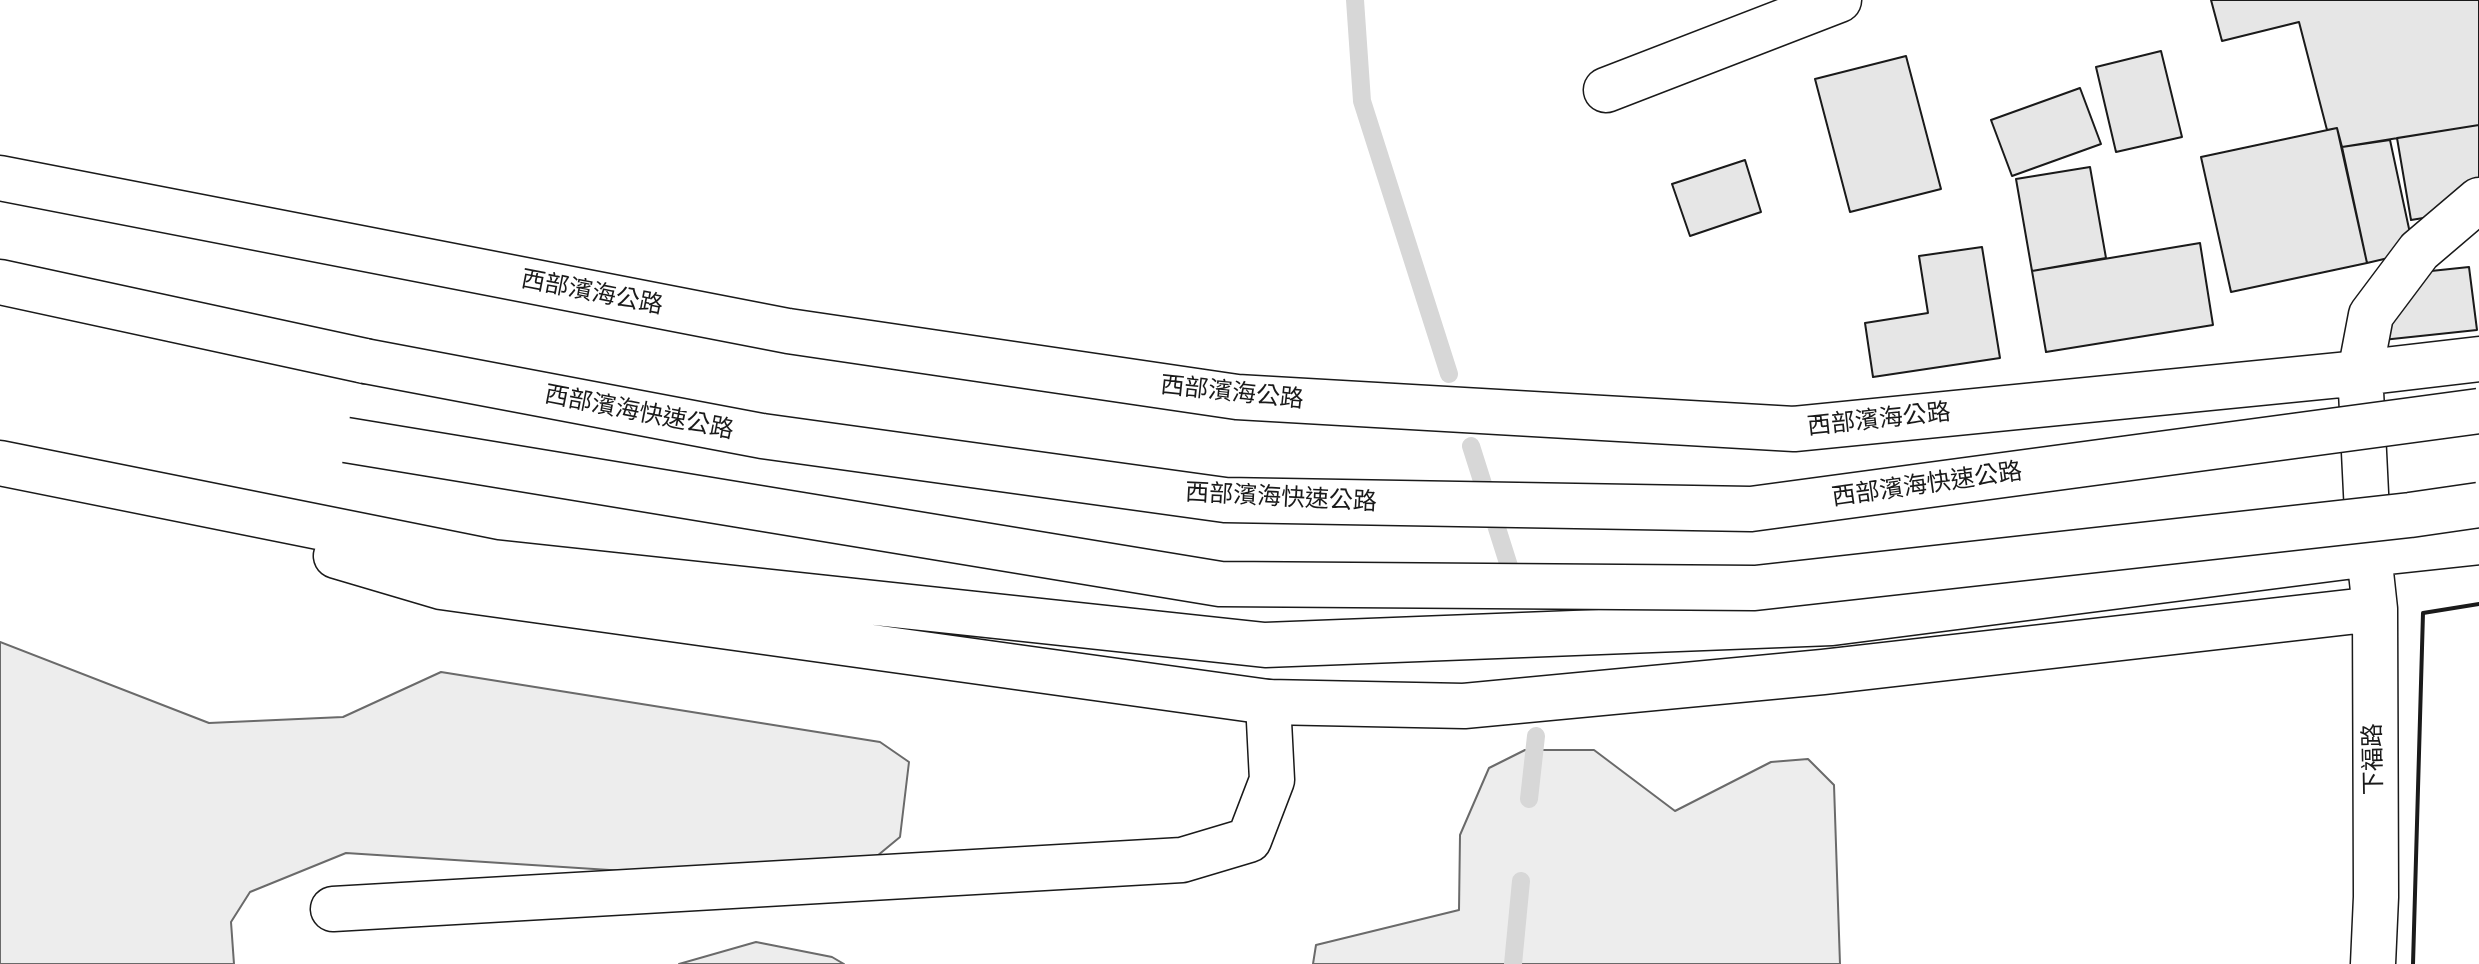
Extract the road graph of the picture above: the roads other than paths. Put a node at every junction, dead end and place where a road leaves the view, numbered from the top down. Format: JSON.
{"nodes":[{"id":1,"x":1839,"y":0,"type":"edge"},
{"id":2,"x":1606,"y":90,"type":"dead end"},
{"id":3,"x":0,"y":178,"type":"edge"},
{"id":4,"x":2479,"y":200,"type":"edge"},
{"id":5,"x":0,"y":282,"type":"edge"},
{"id":6,"x":2479,"y":359,"type":"edge"},
{"id":7,"x":2360,"y":373,"type":"junction"},
{"id":8,"x":2479,"y":411,"type":"edge"},
{"id":9,"x":346,"y":440,"type":"dead end"},
{"id":10,"x":0,"y":463,"type":"edge"},
{"id":11,"x":42,"y":471,"type":"junction"},
{"id":12,"x":2479,"y":505,"type":"edge"},
{"id":13,"x":2479,"y":542,"type":"edge"},
{"id":14,"x":2369,"y":554,"type":"junction"},
{"id":15,"x":2375,"y":609,"type":"junction"},
{"id":16,"x":1268,"y":702,"type":"junction"},
{"id":17,"x":333,"y":909,"type":"dead end"},
{"id":18,"x":2373,"y":964,"type":"edge"}],
"edges":[{"from":1,"to":2,"type":"main road"},
{"from":3,"to":7,"type":"main road","name":"西部濱海公路"},
{"from":4,"to":7,"type":"main road","name":"下福路"},
{"from":5,"to":8,"type":"main road","name":"西部濱海快速公路","bridge":true},
{"from":6,"to":7,"type":"main road","name":"西部濱海公路"},
{"from":7,"to":14,"type":"main road","name":"下福路"},
{"from":9,"to":12,"type":"main road","bridge":true},
{"from":10,"to":11,"type":"main road"},
{"from":11,"to":14,"type":"main road"},
{"from":11,"to":16,"type":"main road"},
{"from":13,"to":14,"type":"main road"},
{"from":14,"to":15,"type":"main road","name":"下福路"},
{"from":15,"to":16,"type":"main road"},
{"from":15,"to":18,"type":"main road","name":"下福路"},
{"from":16,"to":17,"type":"main road"}]}
